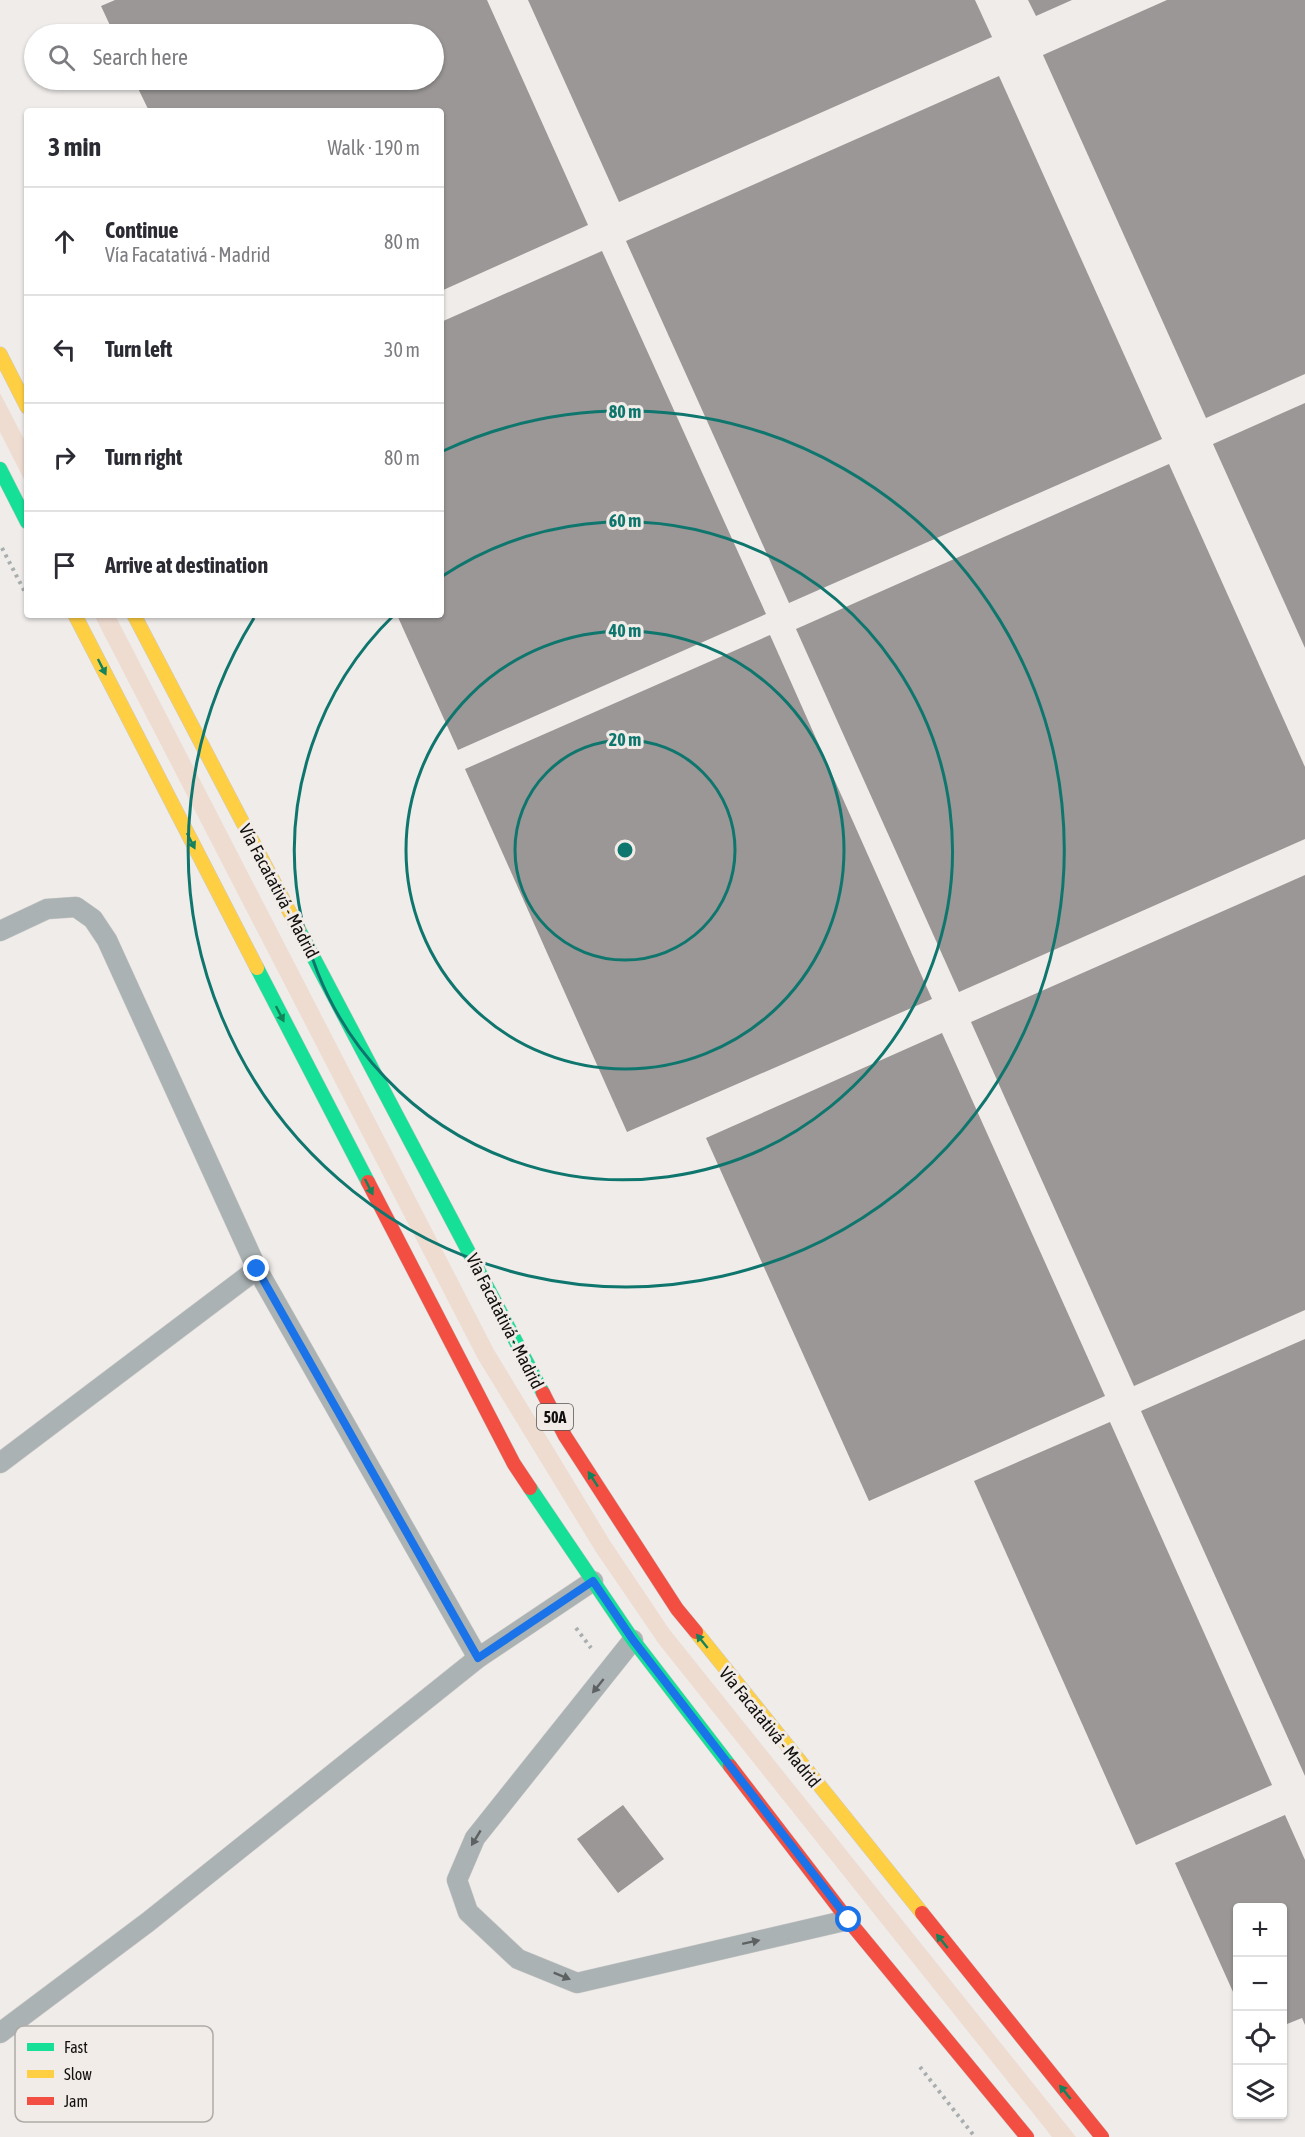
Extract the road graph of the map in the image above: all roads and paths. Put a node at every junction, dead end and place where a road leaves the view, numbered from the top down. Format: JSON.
{"nodes":[{"id":1,"x":0,"y":354,"type":"edge"},
{"id":2,"x":24,"y":401,"type":"edge"},
{"id":3,"x":0,"y":469,"type":"edge"},
{"id":4,"x":24,"y":516,"type":"edge"},
{"id":5,"x":0,"y":544,"type":"edge"},
{"id":6,"x":24,"y":590,"type":"edge"},
{"id":7,"x":77,"y":618,"type":"edge"},
{"id":8,"x":136,"y":618,"type":"edge"},
{"id":9,"x":0,"y":931,"type":"edge"},
{"id":10,"x":257,"y":1269,"type":"junction"},
{"id":11,"x":0,"y":1462,"type":"edge"},
{"id":12,"x":593,"y":1581,"type":"junction"},
{"id":13,"x":633,"y":1640,"type":"junction"},
{"id":14,"x":478,"y":1658,"type":"junction"},
{"id":15,"x":849,"y":1920,"type":"junction"},
{"id":16,"x":0,"y":2033,"type":"edge"},
{"id":17,"x":1027,"y":2137,"type":"edge"},
{"id":18,"x":1102,"y":2137,"type":"edge"}],
"edges":[{"from":1,"to":2,"type":"main road"},
{"from":3,"to":4,"type":"main road"},
{"from":5,"to":6,"type":"path"},
{"from":7,"to":12,"type":"main road","one_way":true},
{"from":18,"to":8,"type":"main road","name":"Vía Facatativá - Madrid","number":"50A","one_way":true},
{"from":9,"to":10,"type":"lane"},
{"from":10,"to":11,"type":"lane"},
{"from":10,"to":14,"type":"lane"},
{"from":12,"to":13,"type":"main road"},
{"from":12,"to":14,"type":"lane"},
{"from":13,"to":15,"type":"main road"},
{"from":13,"to":15,"type":"lane","one_way":true},
{"from":14,"to":16,"type":"lane"},
{"from":15,"to":17,"type":"main road"}]}
